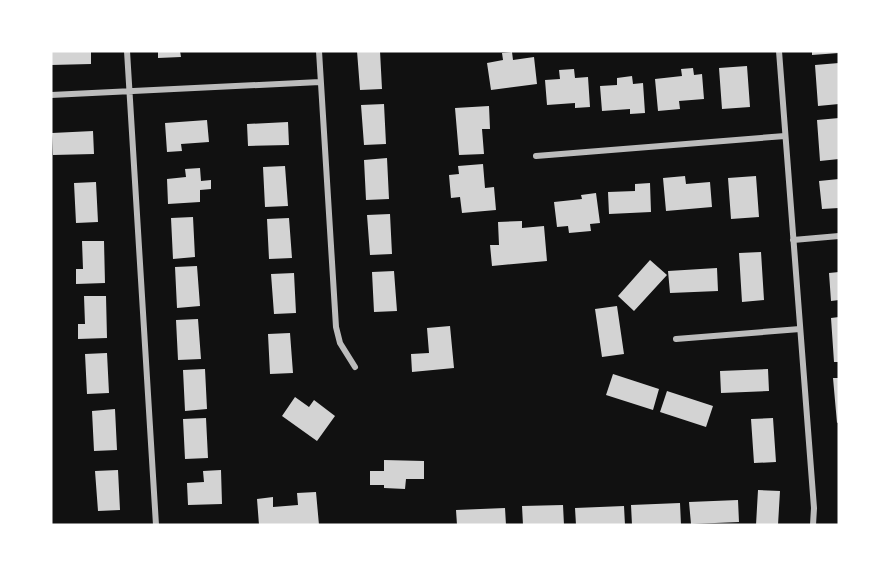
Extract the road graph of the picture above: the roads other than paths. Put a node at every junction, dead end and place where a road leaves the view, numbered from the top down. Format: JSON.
{"nodes":[{"id":1,"x":127,"y":51,"type":"edge"},
{"id":2,"x":319,"y":51,"type":"edge"},
{"id":3,"x":778,"y":51,"type":"edge"},
{"id":4,"x":320,"y":82,"type":"junction"},
{"id":5,"x":129,"y":91,"type":"junction"},
{"id":6,"x":51,"y":95,"type":"edge"},
{"id":7,"x":785,"y":136,"type":"junction"},
{"id":8,"x":536,"y":156,"type":"dead end"},
{"id":9,"x":839,"y":236,"type":"edge"},
{"id":10,"x":793,"y":240,"type":"junction"},
{"id":11,"x":800,"y":329,"type":"junction"},
{"id":12,"x":676,"y":339,"type":"dead end"},
{"id":13,"x":355,"y":367,"type":"dead end"},
{"id":14,"x":156,"y":525,"type":"edge"},
{"id":15,"x":813,"y":525,"type":"edge"}],
"edges":[{"from":1,"to":5,"type":"street"},
{"from":2,"to":4,"type":"street"},
{"from":3,"to":7,"type":"street"},
{"from":4,"to":5,"type":"street"},
{"from":4,"to":13,"type":"street"},
{"from":5,"to":6,"type":"street"},
{"from":5,"to":14,"type":"street"},
{"from":7,"to":8,"type":"street"},
{"from":7,"to":10,"type":"street"},
{"from":9,"to":10,"type":"street"},
{"from":10,"to":11,"type":"street"},
{"from":11,"to":12,"type":"street"},
{"from":11,"to":15,"type":"street"}]}
